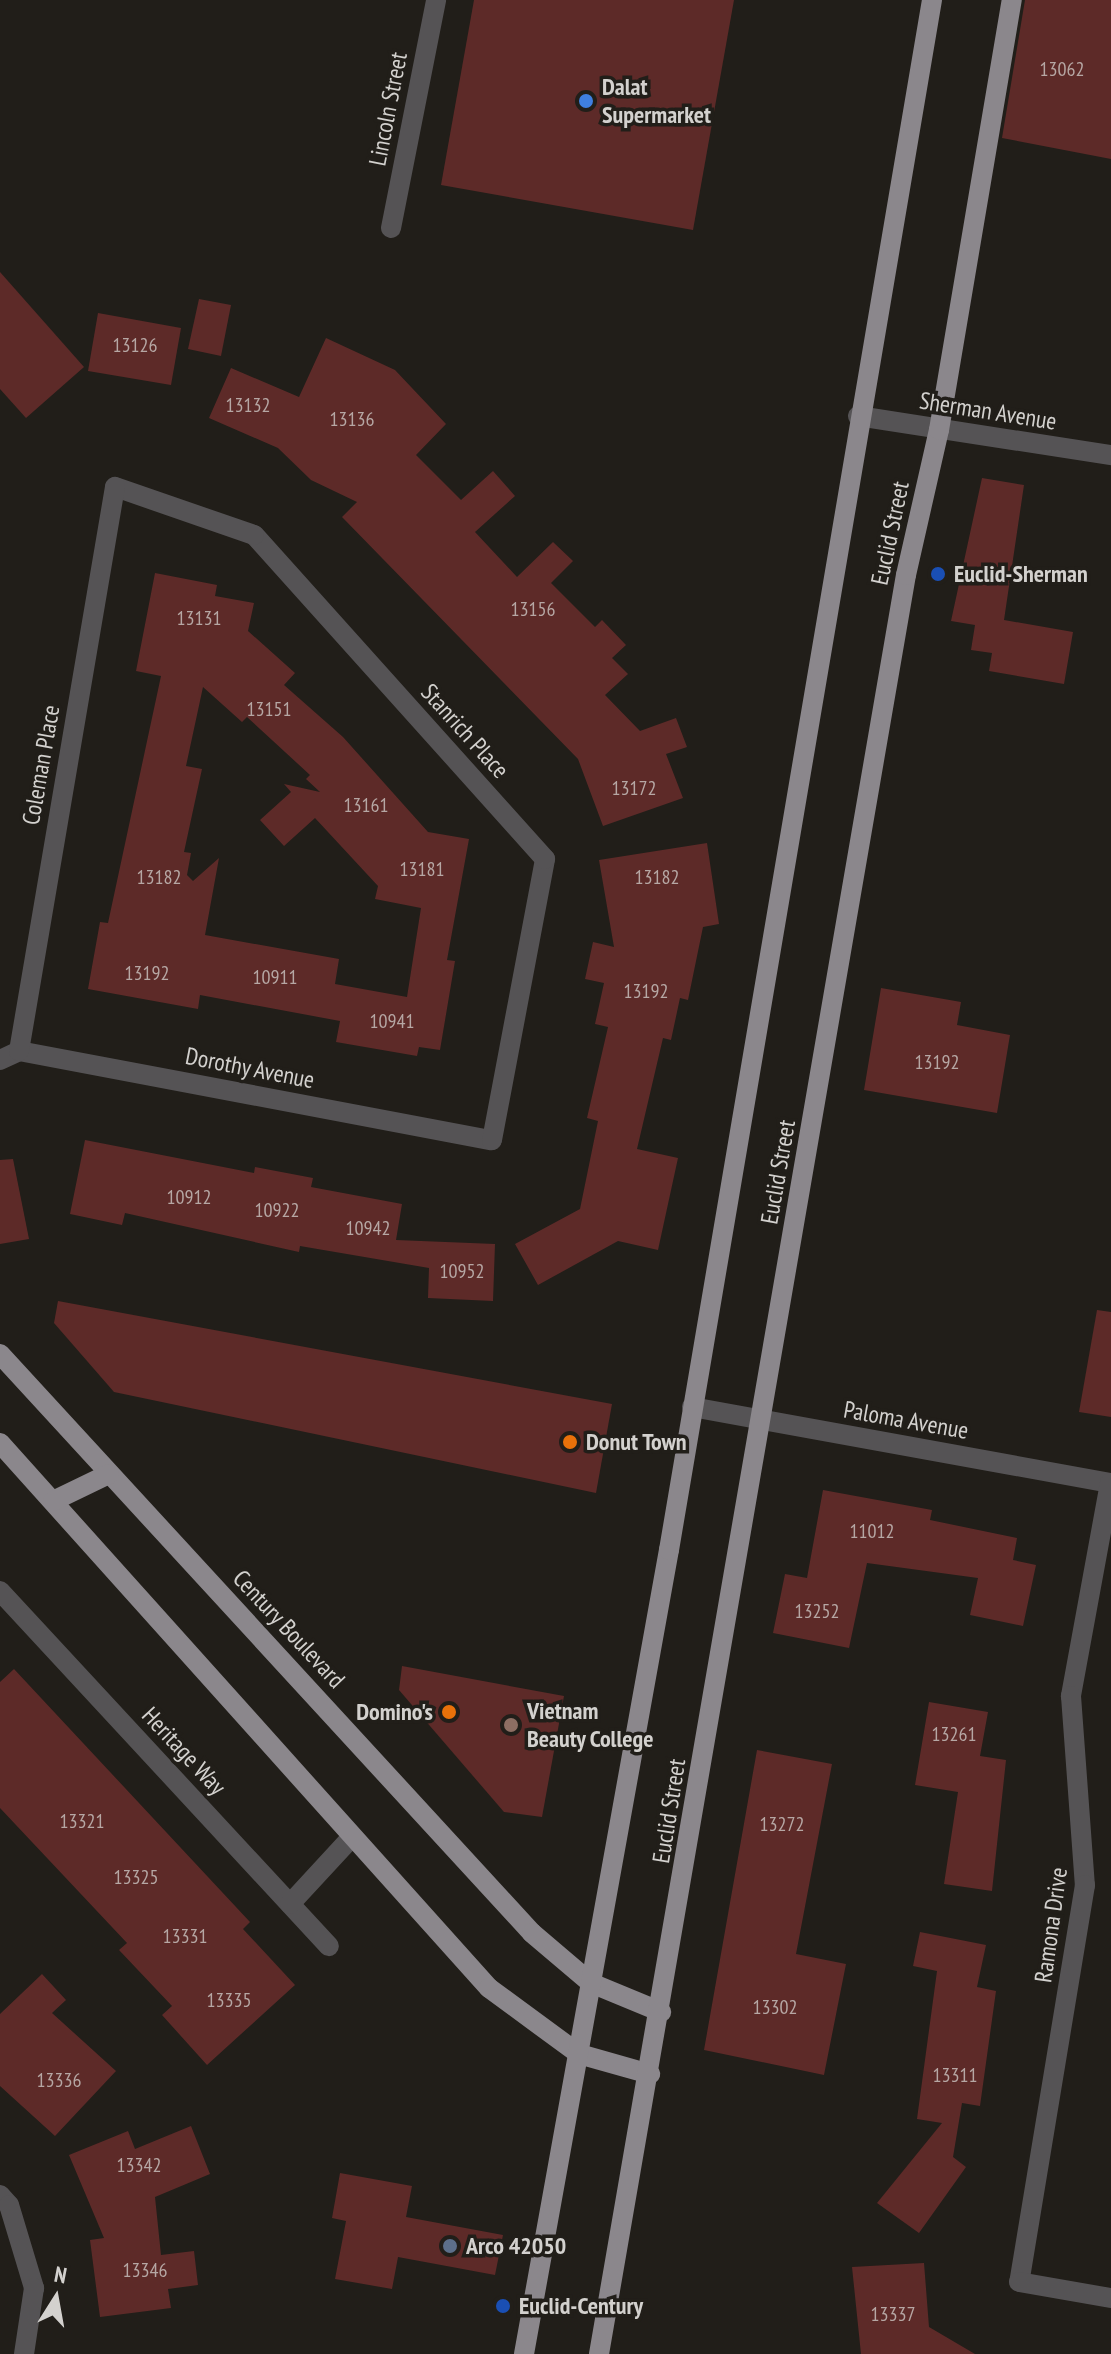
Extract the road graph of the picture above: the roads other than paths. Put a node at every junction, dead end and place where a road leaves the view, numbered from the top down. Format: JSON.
{"nodes":[{"id":1,"x":436,"y":0,"type":"edge"},
{"id":2,"x":932,"y":0,"type":"edge"},
{"id":3,"x":1012,"y":0,"type":"edge"},
{"id":4,"x":391,"y":228,"type":"dead end"},
{"id":5,"x":858,"y":416,"type":"junction"},
{"id":6,"x":939,"y":430,"type":"junction"},
{"id":7,"x":1111,"y":455,"type":"edge"},
{"id":8,"x":115,"y":487,"type":"joint"},
{"id":9,"x":10,"y":1055,"type":"edge"},
{"id":10,"x":492,"y":1140,"type":"joint"},
{"id":11,"x":0,"y":1354,"type":"edge"},
{"id":12,"x":692,"y":1407,"type":"junction"},
{"id":13,"x":762,"y":1420,"type":"junction"},
{"id":14,"x":0,"y":1443,"type":"edge"},
{"id":15,"x":109,"y":1474,"type":"junction"},
{"id":16,"x":1110,"y":1483,"type":"edge"},
{"id":17,"x":53,"y":1501,"type":"junction"},
{"id":18,"x":0,"y":1591,"type":"edge"},
{"id":19,"x":351,"y":1838,"type":"junction"},
{"id":20,"x":290,"y":1904,"type":"junction"},
{"id":21,"x":329,"y":1946,"type":"dead end"},
{"id":22,"x":591,"y":1983,"type":"junction"},
{"id":23,"x":661,"y":2012,"type":"junction"},
{"id":24,"x":579,"y":2054,"type":"junction"},
{"id":25,"x":650,"y":2074,"type":"junction"},
{"id":26,"x":0,"y":2195,"type":"edge"},
{"id":27,"x":1111,"y":2298,"type":"edge"},
{"id":28,"x":24,"y":2354,"type":"edge"},
{"id":29,"x":524,"y":2354,"type":"edge"},
{"id":30,"x":599,"y":2354,"type":"edge"}],
"edges":[{"from":1,"to":4,"type":"street","name":"Lincoln Street"},
{"from":2,"to":5,"type":"main road","name":"Euclid Street"},
{"from":3,"to":6,"type":"main road","name":"Euclid Street"},
{"from":5,"to":6,"type":"street","name":"Sherman Avenue"},
{"from":5,"to":12,"type":"main road","name":"Euclid Street"},
{"from":6,"to":7,"type":"street","name":"Sherman Avenue"},
{"from":6,"to":13,"type":"main road","name":"Euclid Street"},
{"from":8,"to":9,"type":"street","name":"Coleman Place"},
{"from":8,"to":10,"type":"street","name":"Stanrich Place"},
{"from":9,"to":10,"type":"street","name":"Dorothy Avenue"},
{"from":11,"to":15,"type":"main road","name":"Century Boulevard"},
{"from":12,"to":13,"type":"street","name":"Paloma Avenue"},
{"from":12,"to":22,"type":"main road","name":"Euclid Street"},
{"from":13,"to":16,"type":"street","name":"Paloma Avenue"},
{"from":13,"to":23,"type":"main road","name":"Euclid Street"},
{"from":14,"to":17,"type":"main road"},
{"from":15,"to":17,"type":"main road"},
{"from":15,"to":22,"type":"main road","name":"Century Boulevard"},
{"from":16,"to":27,"type":"street","name":"Ramona Drive"},
{"from":17,"to":19,"type":"main road"},
{"from":18,"to":20,"type":"street","name":"Heritage Way"},
{"from":19,"to":20,"type":"street"},
{"from":19,"to":24,"type":"main road"},
{"from":20,"to":21,"type":"street","name":"Heritage Way"},
{"from":22,"to":23,"type":"main road","name":"Century Boulevard"},
{"from":22,"to":24,"type":"main road","name":"Euclid Street"},
{"from":23,"to":25,"type":"main road","name":"Euclid Street"},
{"from":24,"to":25,"type":"main road"},
{"from":24,"to":29,"type":"main road","name":"Euclid Street"},
{"from":25,"to":30,"type":"main road","name":"Euclid Street"},
{"from":26,"to":28,"type":"street"}]}
